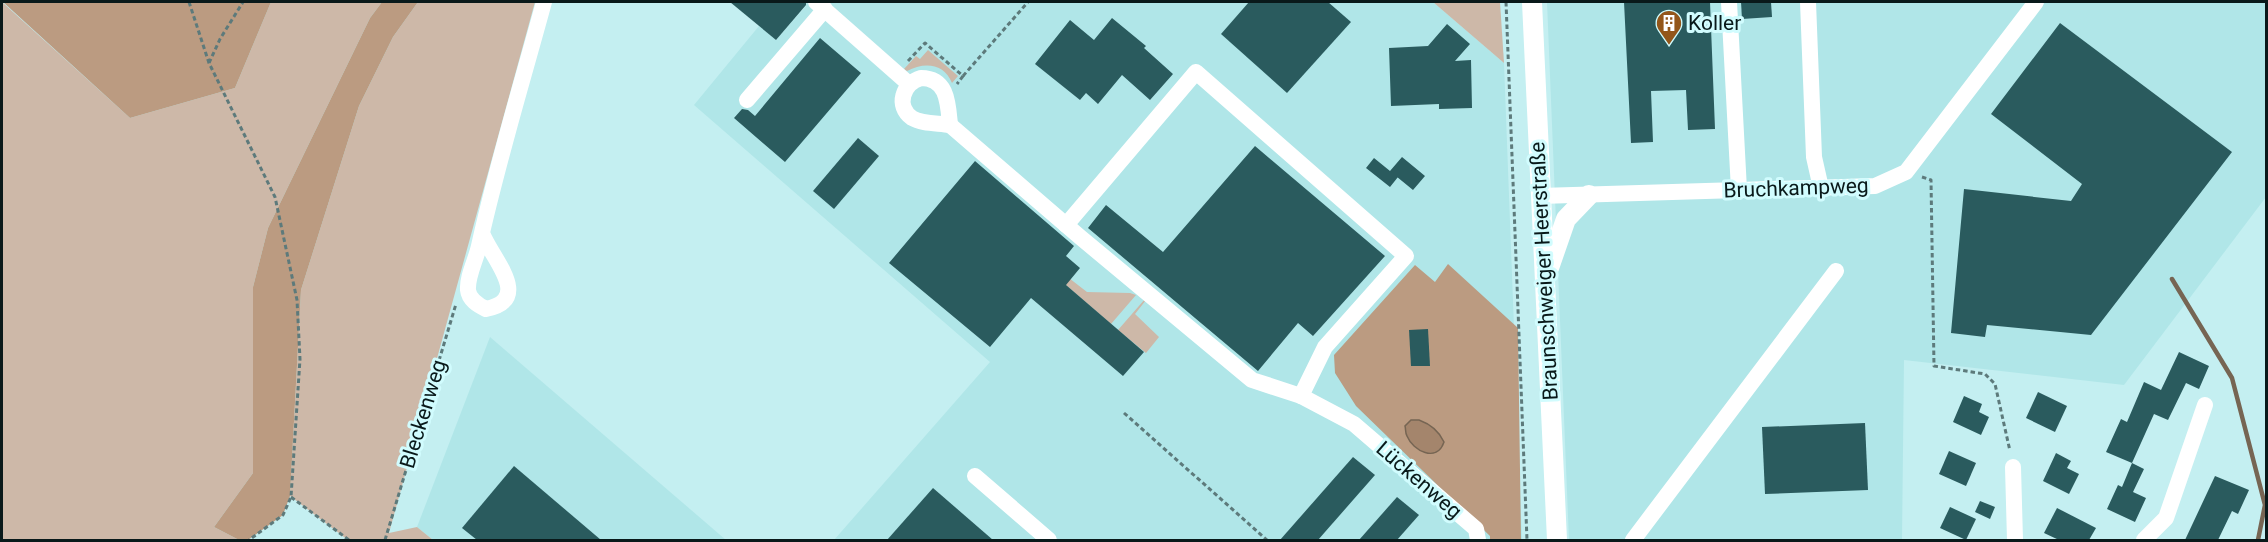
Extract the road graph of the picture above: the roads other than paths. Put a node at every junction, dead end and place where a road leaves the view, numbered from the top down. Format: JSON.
{"nodes":[{"id":1,"x":544,"y":2,"type":"edge"},
{"id":2,"x":1532,"y":2,"type":"edge"},
{"id":3,"x":1729,"y":2,"type":"edge"},
{"id":4,"x":1808,"y":2,"type":"edge"},
{"id":5,"x":2036,"y":2,"type":"edge"},
{"id":6,"x":821,"y":5,"type":"edge"},
{"id":7,"x":909,"y":84,"type":"junction"},
{"id":8,"x":747,"y":100,"type":"dead end"},
{"id":9,"x":950,"y":125,"type":"junction"},
{"id":10,"x":1821,"y":188,"type":"junction"},
{"id":11,"x":1739,"y":190,"type":"junction"},
{"id":12,"x":1589,"y":195,"type":"junction"},
{"id":13,"x":1540,"y":196,"type":"junction"},
{"id":14,"x":1066,"y":225,"type":"junction"},
{"id":15,"x":482,"y":233,"type":"junction"},
{"id":16,"x":1836,"y":271,"type":"dead end"},
{"id":17,"x":1544,"y":282,"type":"junction"},
{"id":18,"x":1301,"y":396,"type":"junction"},
{"id":19,"x":2205,"y":405,"type":"dead end"},
{"id":20,"x":2013,"y":467,"type":"road end"},
{"id":21,"x":975,"y":476,"type":"dead end"},
{"id":22,"x":1049,"y":540,"type":"edge"},
{"id":23,"x":1478,"y":540,"type":"edge"},
{"id":24,"x":1557,"y":540,"type":"edge"},
{"id":25,"x":1633,"y":540,"type":"edge"},
{"id":26,"x":2015,"y":540,"type":"edge"},
{"id":27,"x":2144,"y":540,"type":"edge"}],
"edges":[{"from":1,"to":15,"type":"street"},
{"from":2,"to":13,"type":"main road","name":"Braunschweiger Heerstraße"},
{"from":3,"to":11,"type":"street"},
{"from":4,"to":10,"type":"street"},
{"from":5,"to":10,"type":"street","name":"Bruchkampweg"},
{"from":6,"to":7,"type":"street"},
{"from":6,"to":8,"type":"street"},
{"from":7,"to":9,"type":"street"},
{"from":7,"to":9,"type":"street"},
{"from":9,"to":14,"type":"street","name":"Lückenweg"},
{"from":10,"to":11,"type":"street","name":"Bruchkampweg"},
{"from":11,"to":12,"type":"street","name":"Bruchkampweg"},
{"from":12,"to":13,"type":"street","name":"Bruchkampweg"},
{"from":12,"to":17,"type":"main road"},
{"from":13,"to":17,"type":"main road","name":"Braunschweiger Heerstraße"},
{"from":14,"to":18,"type":"street","name":"Lückenweg"},
{"from":14,"to":18,"type":"street"},
{"from":15,"to":15,"type":"street"},
{"from":16,"to":25,"type":"street"},
{"from":17,"to":24,"type":"main road","name":"Braunschweiger Heerstraße"},
{"from":18,"to":23,"type":"street","name":"Lückenweg"},
{"from":19,"to":27,"type":"street"},
{"from":20,"to":26,"type":"street"},
{"from":21,"to":22,"type":"street"}]}
